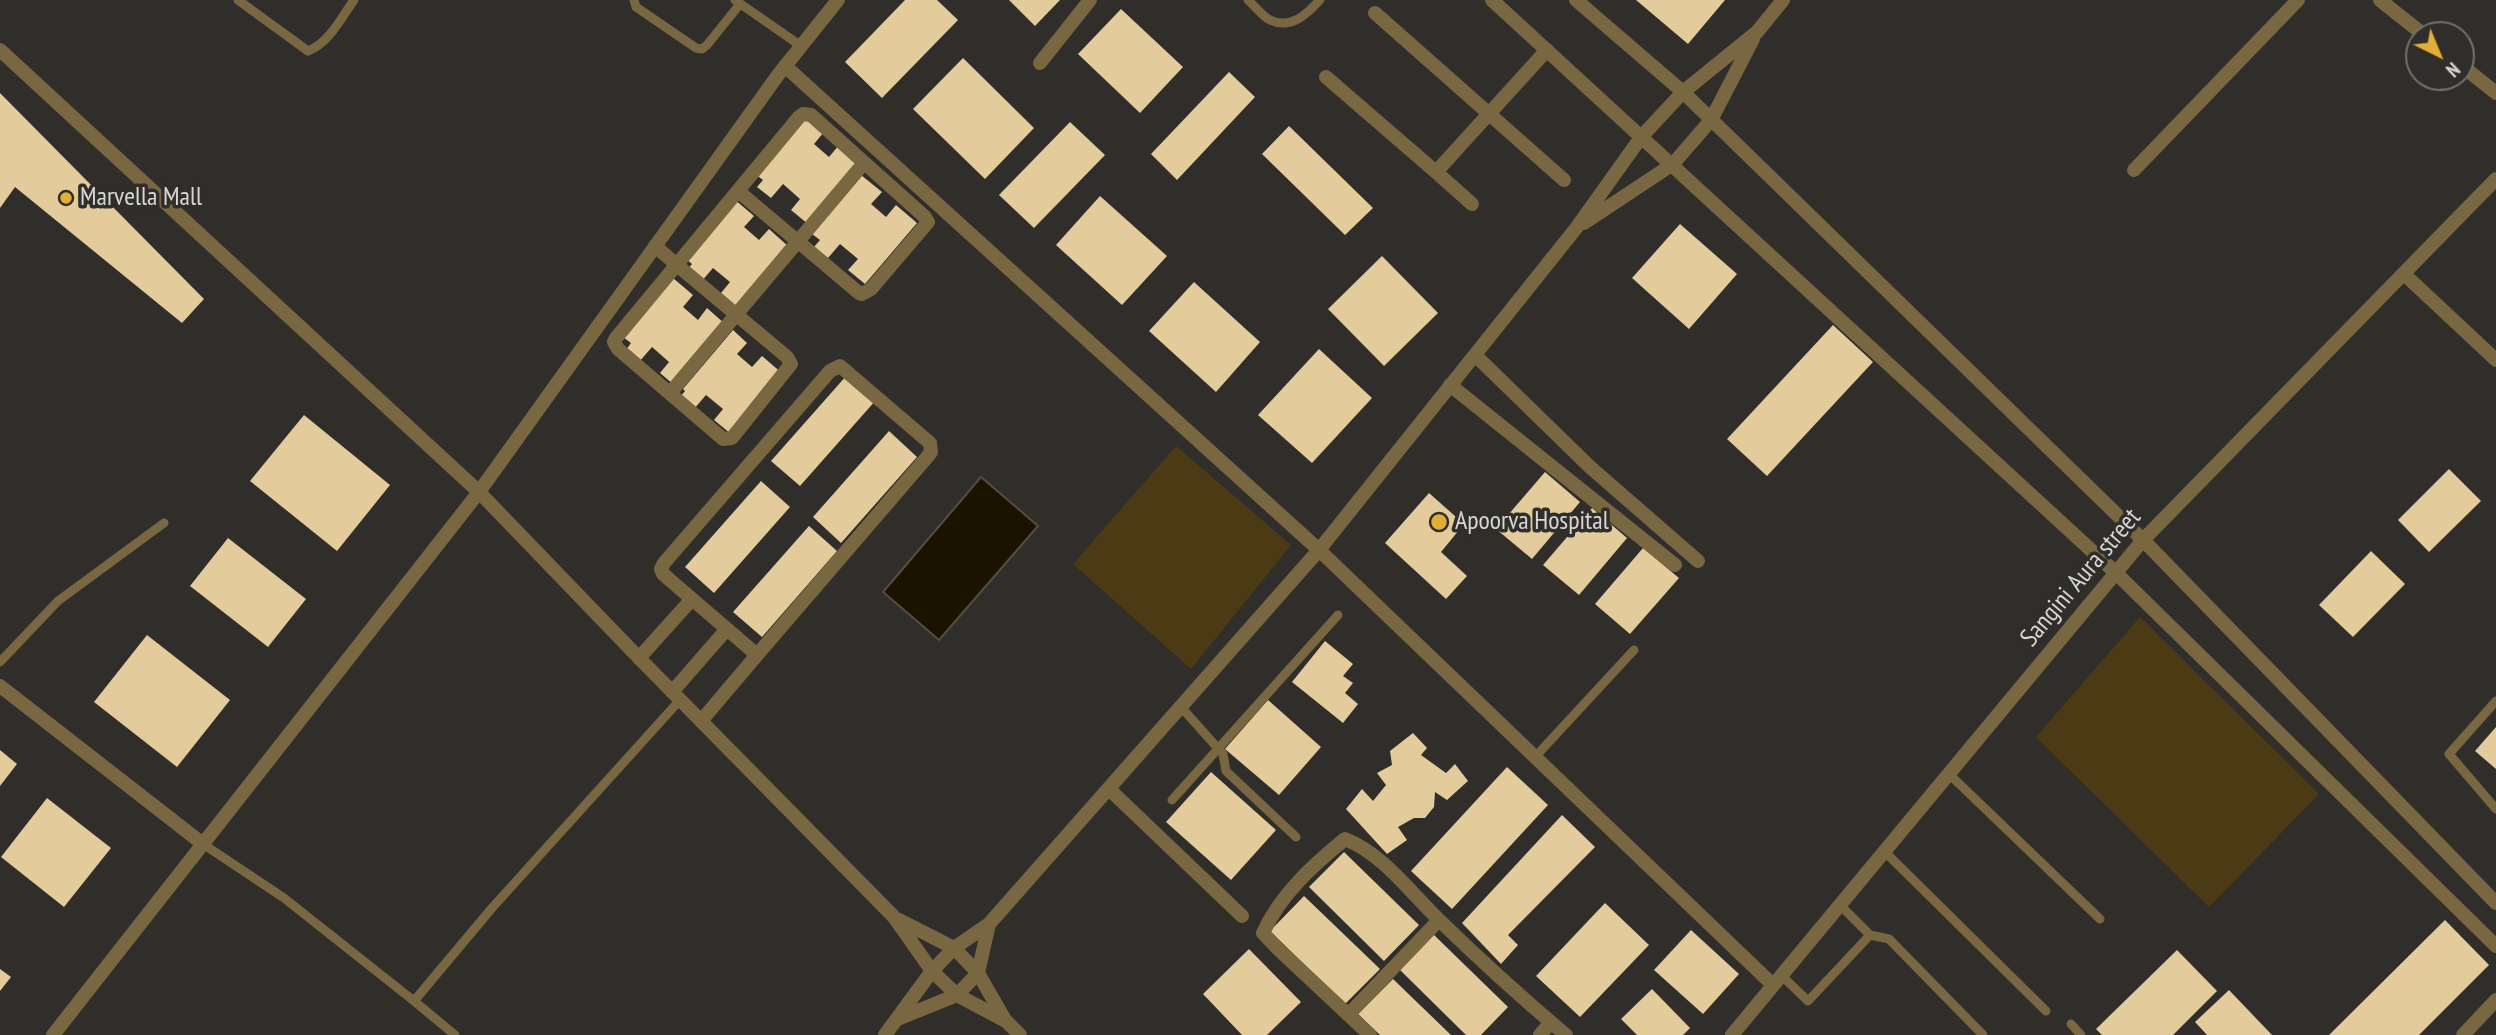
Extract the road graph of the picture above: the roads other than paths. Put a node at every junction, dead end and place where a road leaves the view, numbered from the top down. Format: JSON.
{"nodes":[{"id":1,"x":238,"y":0,"type":"edge"},
{"id":2,"x":354,"y":0,"type":"edge"},
{"id":3,"x":634,"y":0,"type":"edge"},
{"id":4,"x":838,"y":0,"type":"edge"},
{"id":5,"x":1090,"y":0,"type":"edge"},
{"id":6,"x":1248,"y":0,"type":"edge"},
{"id":7,"x":1320,"y":0,"type":"edge"},
{"id":8,"x":1492,"y":0,"type":"edge"},
{"id":9,"x":1576,"y":0,"type":"edge"},
{"id":10,"x":1783,"y":0,"type":"edge"},
{"id":11,"x":2298,"y":0,"type":"edge"},
{"id":12,"x":2380,"y":0,"type":"edge"},
{"id":13,"x":737,"y":2,"type":"edge"},
{"id":14,"x":1374,"y":13,"type":"dead end"},
{"id":15,"x":2406,"y":21,"type":"edge"},
{"id":16,"x":1757,"y":32,"type":"junction"},
{"id":17,"x":801,"y":46,"type":"junction"},
{"id":18,"x":0,"y":50,"type":"edge"},
{"id":19,"x":1547,"y":50,"type":"junction"},
{"id":20,"x":1040,"y":64,"type":"dead end"},
{"id":21,"x":785,"y":66,"type":"junction"},
{"id":22,"x":2475,"y":76,"type":"edge"},
{"id":23,"x":1326,"y":77,"type":"dead end"},
{"id":24,"x":1683,"y":92,"type":"junction"},
{"id":25,"x":2496,"y":93,"type":"edge"},
{"id":26,"x":1490,"y":114,"type":"junction"},
{"id":27,"x":1711,"y":120,"type":"junction"},
{"id":28,"x":1642,"y":136,"type":"junction"},
{"id":29,"x":864,"y":163,"type":"junction"},
{"id":30,"x":1673,"y":164,"type":"junction"},
{"id":31,"x":2134,"y":170,"type":"dead end"},
{"id":32,"x":1436,"y":172,"type":"junction"},
{"id":33,"x":1564,"y":180,"type":"dead end"},
{"id":34,"x":2495,"y":183,"type":"edge"},
{"id":35,"x":738,"y":191,"type":"junction"},
{"id":36,"x":1472,"y":204,"type":"dead end"},
{"id":37,"x":1577,"y":227,"type":"junction"},
{"id":38,"x":797,"y":241,"type":"junction"},
{"id":39,"x":655,"y":246,"type":"junction"},
{"id":40,"x":677,"y":265,"type":"junction"},
{"id":41,"x":2404,"y":274,"type":"junction"},
{"id":42,"x":735,"y":314,"type":"junction"},
{"id":43,"x":1475,"y":355,"type":"junction"},
{"id":44,"x":2496,"y":360,"type":"edge"},
{"id":45,"x":1450,"y":385,"type":"junction"},
{"id":46,"x":670,"y":393,"type":"junction"},
{"id":47,"x":479,"y":492,"type":"junction"},
{"id":48,"x":164,"y":523,"type":"dead end"},
{"id":49,"x":2143,"y":540,"type":"junction"},
{"id":50,"x":1319,"y":550,"type":"junction"},
{"id":51,"x":1698,"y":561,"type":"dead end"},
{"id":52,"x":1675,"y":565,"type":"dead end"},
{"id":53,"x":2116,"y":573,"type":"junction"},
{"id":54,"x":692,"y":599,"type":"junction"},
{"id":55,"x":1338,"y":615,"type":"dead end"},
{"id":56,"x":727,"y":629,"type":"junction"},
{"id":57,"x":1634,"y":650,"type":"dead end"},
{"id":58,"x":757,"y":655,"type":"junction"},
{"id":59,"x":639,"y":658,"type":"junction"},
{"id":60,"x":0,"y":662,"type":"edge"},
{"id":61,"x":0,"y":686,"type":"edge"},
{"id":62,"x":676,"y":696,"type":"junction"},
{"id":63,"x":2496,"y":701,"type":"edge"},
{"id":64,"x":1181,"y":707,"type":"junction"},
{"id":65,"x":701,"y":721,"type":"junction"},
{"id":66,"x":1218,"y":748,"type":"junction"},
{"id":67,"x":1535,"y":757,"type":"junction"},
{"id":68,"x":1949,"y":774,"type":"junction"},
{"id":69,"x":1109,"y":789,"type":"junction"},
{"id":70,"x":1172,"y":800,"type":"dead end"},
{"id":71,"x":2496,"y":809,"type":"edge"},
{"id":72,"x":1296,"y":837,"type":"dead end"},
{"id":73,"x":203,"y":844,"type":"junction"},
{"id":74,"x":1885,"y":851,"type":"junction"},
{"id":75,"x":2496,"y":903,"type":"edge"},
{"id":76,"x":1840,"y":905,"type":"junction"},
{"id":77,"x":1242,"y":916,"type":"dead end"},
{"id":78,"x":894,"y":917,"type":"junction"},
{"id":79,"x":2099,"y":919,"type":"dead end"},
{"id":80,"x":1439,"y":920,"type":"junction"},
{"id":81,"x":989,"y":924,"type":"junction"},
{"id":82,"x":1870,"y":935,"type":"junction"},
{"id":83,"x":2496,"y":946,"type":"edge"},
{"id":84,"x":954,"y":948,"type":"junction"},
{"id":85,"x":932,"y":971,"type":"junction"},
{"id":86,"x":978,"y":972,"type":"junction"},
{"id":87,"x":1777,"y":980,"type":"junction"},
{"id":88,"x":957,"y":995,"type":"junction"},
{"id":89,"x":2496,"y":1000,"type":"edge"},
{"id":90,"x":414,"y":1001,"type":"junction"},
{"id":91,"x":2046,"y":1011,"type":"dead end"},
{"id":92,"x":1348,"y":1015,"type":"junction"},
{"id":93,"x":898,"y":1019,"type":"junction"},
{"id":94,"x":1006,"y":1021,"type":"junction"},
{"id":95,"x":1551,"y":1023,"type":"junction"},
{"id":96,"x":2071,"y":1024,"type":"dead end"},
{"id":97,"x":53,"y":1035,"type":"edge"},
{"id":98,"x":455,"y":1035,"type":"edge"},
{"id":99,"x":885,"y":1035,"type":"edge"},
{"id":100,"x":1020,"y":1035,"type":"edge"},
{"id":101,"x":1370,"y":1035,"type":"edge"},
{"id":102,"x":1540,"y":1035,"type":"edge"},
{"id":103,"x":1566,"y":1035,"type":"edge"},
{"id":104,"x":1732,"y":1035,"type":"edge"},
{"id":105,"x":1983,"y":1035,"type":"edge"},
{"id":106,"x":2081,"y":1035,"type":"edge"},
{"id":107,"x":2463,"y":1035,"type":"edge"}],
"edges":[{"from":1,"to":2,"type":"lane"},
{"from":3,"to":13,"type":"lane"},
{"from":4,"to":17,"type":"street"},
{"from":5,"to":20,"type":"street"},
{"from":6,"to":7,"type":"lane"},
{"from":8,"to":19,"type":"street"},
{"from":9,"to":24,"type":"street"},
{"from":10,"to":16,"type":"street"},
{"from":11,"to":31,"type":"street"},
{"from":12,"to":15,"type":"street"},
{"from":13,"to":17,"type":"lane"},
{"from":14,"to":26,"type":"street"},
{"from":16,"to":24,"type":"street"},
{"from":16,"to":27,"type":"street"},
{"from":17,"to":21,"type":"street"},
{"from":18,"to":47,"type":"street"},
{"from":19,"to":26,"type":"street"},
{"from":19,"to":28,"type":"street"},
{"from":21,"to":39,"type":"street"},
{"from":21,"to":50,"type":"street"},
{"from":22,"to":25,"type":"street"},
{"from":23,"to":32,"type":"street"},
{"from":24,"to":27,"type":"street"},
{"from":24,"to":28,"type":"street"},
{"from":26,"to":32,"type":"street"},
{"from":26,"to":33,"type":"street"},
{"from":27,"to":30,"type":"street"},
{"from":27,"to":49,"type":"street"},
{"from":28,"to":30,"type":"street"},
{"from":28,"to":37,"type":"street"},
{"from":29,"to":35,"type":"street"},
{"from":29,"to":38,"type":"street"},
{"from":29,"to":38,"type":"street"},
{"from":30,"to":37,"type":"street"},
{"from":30,"to":53,"type":"street"},
{"from":32,"to":36,"type":"street"},
{"from":34,"to":41,"type":"street","name":"Sangini Aura street"},
{"from":35,"to":38,"type":"street"},
{"from":35,"to":40,"type":"street"},
{"from":37,"to":43,"type":"street"},
{"from":38,"to":42,"type":"street"},
{"from":39,"to":40,"type":"street"},
{"from":39,"to":47,"type":"street"},
{"from":40,"to":42,"type":"street"},
{"from":40,"to":46,"type":"street"},
{"from":41,"to":44,"type":"street"},
{"from":41,"to":49,"type":"street","name":"Sangini Aura street"},
{"from":42,"to":46,"type":"street"},
{"from":42,"to":46,"type":"street"},
{"from":43,"to":45,"type":"street"},
{"from":43,"to":51,"type":"street"},
{"from":45,"to":50,"type":"street"},
{"from":45,"to":52,"type":"street"},
{"from":47,"to":59,"type":"street"},
{"from":47,"to":73,"type":"street"},
{"from":48,"to":60,"type":"lane"},
{"from":49,"to":53,"type":"street","name":"Sangini Aura street"},
{"from":49,"to":75,"type":"street"},
{"from":50,"to":64,"type":"street"},
{"from":50,"to":67,"type":"street"},
{"from":53,"to":68,"type":"street","name":"Sangini Aura street"},
{"from":53,"to":83,"type":"street"},
{"from":54,"to":56,"type":"street"},
{"from":54,"to":58,"type":"street"},
{"from":54,"to":59,"type":"street"},
{"from":55,"to":66,"type":"lane"},
{"from":56,"to":58,"type":"street"},
{"from":56,"to":62,"type":"street"},
{"from":57,"to":67,"type":"lane"},
{"from":58,"to":65,"type":"street"},
{"from":59,"to":62,"type":"street"},
{"from":61,"to":73,"type":"street"},
{"from":62,"to":65,"type":"street"},
{"from":62,"to":90,"type":"lane"},
{"from":63,"to":71,"type":"lane"},
{"from":64,"to":66,"type":"lane"},
{"from":64,"to":69,"type":"street"},
{"from":65,"to":78,"type":"street"},
{"from":66,"to":70,"type":"lane"},
{"from":66,"to":72,"type":"lane"},
{"from":67,"to":87,"type":"street"},
{"from":68,"to":74,"type":"street","name":"Sangini Aura street"},
{"from":68,"to":79,"type":"lane"},
{"from":69,"to":77,"type":"street"},
{"from":69,"to":81,"type":"street"},
{"from":73,"to":90,"type":"lane"},
{"from":73,"to":97,"type":"street"},
{"from":74,"to":76,"type":"street","name":"Sangini Aura street"},
{"from":74,"to":91,"type":"lane"},
{"from":76,"to":82,"type":"lane"},
{"from":76,"to":87,"type":"street","name":"Sangini Aura street"},
{"from":78,"to":84,"type":"street"},
{"from":78,"to":85,"type":"street"},
{"from":80,"to":92,"type":"street"},
{"from":80,"to":92,"type":"street"},
{"from":80,"to":95,"type":"street"},
{"from":81,"to":84,"type":"street"},
{"from":81,"to":86,"type":"street"},
{"from":82,"to":87,"type":"lane"},
{"from":82,"to":105,"type":"lane"},
{"from":84,"to":85,"type":"street"},
{"from":84,"to":86,"type":"street"},
{"from":85,"to":88,"type":"street"},
{"from":85,"to":93,"type":"street"},
{"from":86,"to":88,"type":"street"},
{"from":86,"to":94,"type":"street"},
{"from":87,"to":104,"type":"street","name":"Sangini Aura street"},
{"from":88,"to":93,"type":"street"},
{"from":88,"to":94,"type":"street"},
{"from":89,"to":107,"type":"street"},
{"from":90,"to":98,"type":"lane"},
{"from":92,"to":101,"type":"street"},
{"from":93,"to":99,"type":"street"},
{"from":94,"to":100,"type":"street"},
{"from":95,"to":102,"type":"street"},
{"from":95,"to":103,"type":"street"},
{"from":96,"to":106,"type":"lane"}]}
